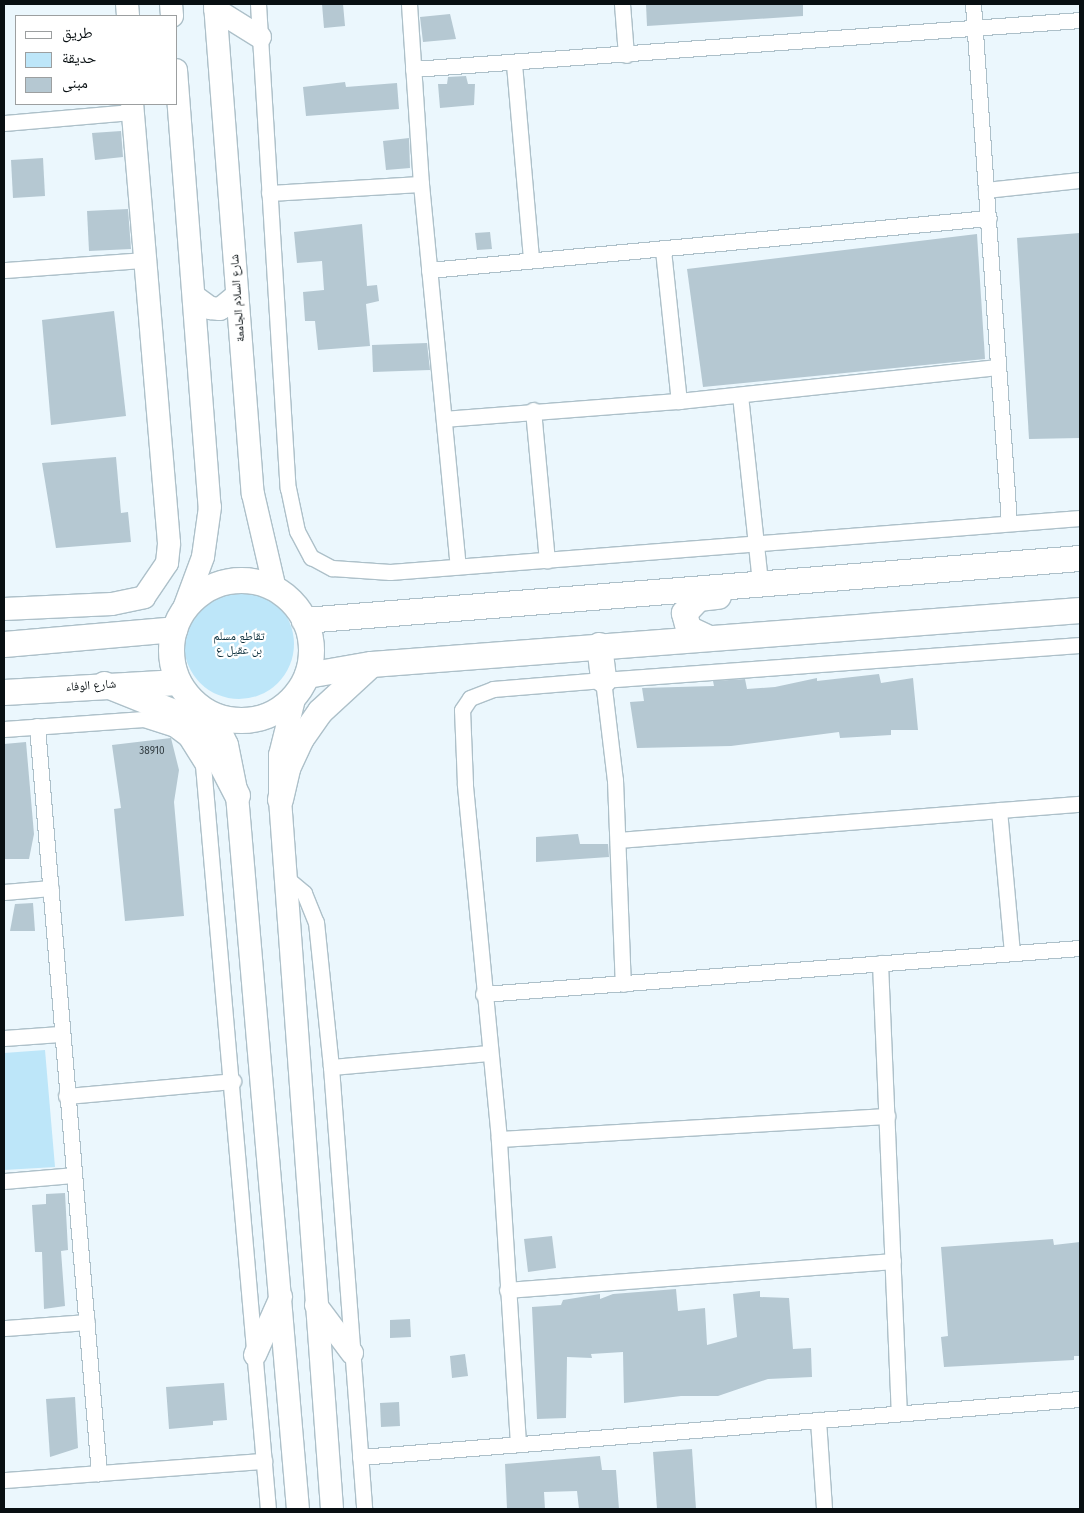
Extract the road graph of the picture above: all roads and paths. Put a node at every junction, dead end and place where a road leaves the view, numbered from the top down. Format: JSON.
{"nodes":[{"id":1,"x":258,"y":4,"type":"edge"},
{"id":2,"x":409,"y":4,"type":"edge"},
{"id":3,"x":622,"y":4,"type":"edge"},
{"id":4,"x":973,"y":4,"type":"edge"},
{"id":5,"x":215,"y":6,"type":"edge"},
{"id":6,"x":1080,"y":20,"type":"edge"},
{"id":7,"x":975,"y":29,"type":"junction"},
{"id":8,"x":260,"y":37,"type":"junction"},
{"id":9,"x":626,"y":55,"type":"junction"},
{"id":10,"x":514,"y":64,"type":"junction"},
{"id":11,"x":413,"y":69,"type":"junction"},
{"id":12,"x":178,"y":94,"type":"edge"},
{"id":13,"x":133,"y":108,"type":"edge"},
{"id":14,"x":4,"y":123,"type":"edge"},
{"id":15,"x":1080,"y":180,"type":"edge"},
{"id":16,"x":421,"y":184,"type":"junction"},
{"id":17,"x":986,"y":190,"type":"junction"},
{"id":18,"x":269,"y":193,"type":"junction"},
{"id":19,"x":989,"y":218,"type":"junction"},
{"id":20,"x":663,"y":250,"type":"junction"},
{"id":21,"x":531,"y":259,"type":"junction"},
{"id":22,"x":145,"y":260,"type":"junction"},
{"id":23,"x":4,"y":270,"type":"edge"},
{"id":24,"x":429,"y":270,"type":"junction"},
{"id":25,"x":238,"y":295,"type":"junction"},
{"id":26,"x":195,"y":297,"type":"junction"},
{"id":27,"x":997,"y":367,"type":"junction"},
{"id":28,"x":740,"y":395,"type":"junction"},
{"id":29,"x":679,"y":401,"type":"junction"},
{"id":30,"x":533,"y":410,"type":"junction"},
{"id":31,"x":444,"y":420,"type":"junction"},
{"id":32,"x":1080,"y":518,"type":"edge"},
{"id":33,"x":1009,"y":523,"type":"junction"},
{"id":34,"x":756,"y":542,"type":"junction"},
{"id":35,"x":1080,"y":558,"type":"edge"},
{"id":36,"x":547,"y":560,"type":"junction"},
{"id":37,"x":458,"y":566,"type":"junction"},
{"id":38,"x":798,"y":580,"type":"junction"},
{"id":39,"x":760,"y":584,"type":"junction"},
{"id":40,"x":275,"y":589,"type":"junction"},
{"id":41,"x":4,"y":609,"type":"edge"},
{"id":42,"x":1080,"y":610,"type":"edge"},
{"id":43,"x":178,"y":620,"type":"junction"},
{"id":44,"x":304,"y":620,"type":"junction"},
{"id":45,"x":709,"y":638,"type":"junction"},
{"id":46,"x":4,"y":644,"type":"edge"},
{"id":47,"x":1080,"y":645,"type":"edge"},
{"id":48,"x":599,"y":646,"type":"junction"},
{"id":49,"x":371,"y":664,"type":"junction"},
{"id":50,"x":603,"y":680,"type":"junction"},
{"id":51,"x":178,"y":682,"type":"junction"},
{"id":52,"x":104,"y":684,"type":"junction"},
{"id":53,"x":301,"y":685,"type":"junction"},
{"id":54,"x":4,"y":692,"type":"edge"},
{"id":55,"x":212,"y":714,"type":"junction"},
{"id":56,"x":37,"y":726,"type":"junction"},
{"id":57,"x":4,"y":729,"type":"edge"},
{"id":58,"x":237,"y":795,"type":"junction"},
{"id":59,"x":280,"y":799,"type":"junction"},
{"id":60,"x":1080,"y":804,"type":"edge"},
{"id":61,"x":999,"y":810,"type":"junction"},
{"id":62,"x":619,"y":840,"type":"junction"},
{"id":63,"x":285,"y":877,"type":"junction"},
{"id":64,"x":51,"y":888,"type":"junction"},
{"id":65,"x":4,"y":892,"type":"edge"},
{"id":66,"x":1080,"y":948,"type":"edge"},
{"id":67,"x":1012,"y":952,"type":"junction"},
{"id":68,"x":880,"y":963,"type":"junction"},
{"id":69,"x":624,"y":984,"type":"junction"},
{"id":70,"x":483,"y":994,"type":"junction"},
{"id":71,"x":60,"y":1034,"type":"junction"},
{"id":72,"x":4,"y":1038,"type":"edge"},
{"id":73,"x":489,"y":1053,"type":"junction"},
{"id":74,"x":331,"y":1067,"type":"junction"},
{"id":75,"x":233,"y":1081,"type":"junction"},
{"id":76,"x":66,"y":1096,"type":"junction"},
{"id":77,"x":887,"y":1116,"type":"junction"},
{"id":78,"x":499,"y":1139,"type":"junction"},
{"id":79,"x":74,"y":1175,"type":"junction"},
{"id":80,"x":4,"y":1181,"type":"edge"},
{"id":81,"x":893,"y":1261,"type":"junction"},
{"id":82,"x":507,"y":1290,"type":"junction"},
{"id":83,"x":282,"y":1296,"type":"junction"},
{"id":84,"x":316,"y":1305,"type":"junction"},
{"id":85,"x":87,"y":1322,"type":"junction"},
{"id":86,"x":4,"y":1328,"type":"edge"},
{"id":87,"x":352,"y":1353,"type":"junction"},
{"id":88,"x":255,"y":1355,"type":"junction"},
{"id":89,"x":1080,"y":1399,"type":"edge"},
{"id":90,"x":899,"y":1413,"type":"junction"},
{"id":91,"x":818,"y":1420,"type":"junction"},
{"id":92,"x":518,"y":1444,"type":"junction"},
{"id":93,"x":360,"y":1457,"type":"junction"},
{"id":94,"x":264,"y":1461,"type":"junction"},
{"id":95,"x":99,"y":1473,"type":"junction"},
{"id":96,"x":4,"y":1480,"type":"edge"},
{"id":97,"x":268,"y":1509,"type":"edge"},
{"id":98,"x":298,"y":1509,"type":"edge"},
{"id":99,"x":332,"y":1509,"type":"edge"},
{"id":100,"x":364,"y":1509,"type":"edge"},
{"id":101,"x":824,"y":1509,"type":"edge"}],
"edges":[{"from":1,"to":8,"type":"street"},
{"from":2,"to":11,"type":"street"},
{"from":3,"to":9,"type":"street"},
{"from":4,"to":7,"type":"street"},
{"from":5,"to":8,"type":"main road"},
{"from":5,"to":25,"type":"main road","name":"شارع السلام الجامعة"},
{"from":6,"to":7,"type":"street"},
{"from":7,"to":9,"type":"street"},
{"from":7,"to":17,"type":"street"},
{"from":8,"to":18,"type":"street"},
{"from":9,"to":10,"type":"street"},
{"from":10,"to":11,"type":"street"},
{"from":10,"to":21,"type":"street"},
{"from":11,"to":16,"type":"street"},
{"from":12,"to":26,"type":"main road"},
{"from":13,"to":14,"type":"street"},
{"from":13,"to":22,"type":"main road"},
{"from":15,"to":17,"type":"street"},
{"from":16,"to":18,"type":"street"},
{"from":16,"to":24,"type":"street"},
{"from":17,"to":19,"type":"street"},
{"from":18,"to":37,"type":"street"},
{"from":19,"to":20,"type":"street"},
{"from":19,"to":27,"type":"street"},
{"from":20,"to":21,"type":"street"},
{"from":20,"to":29,"type":"street"},
{"from":21,"to":24,"type":"street"},
{"from":22,"to":23,"type":"street"},
{"from":22,"to":41,"type":"main road"},
{"from":24,"to":31,"type":"street"},
{"from":25,"to":26,"type":"main road"},
{"from":25,"to":40,"type":"main road","name":"شارع السلام الجامعة"},
{"from":26,"to":43,"type":"main road"},
{"from":27,"to":28,"type":"street"},
{"from":27,"to":33,"type":"street"},
{"from":28,"to":29,"type":"street"},
{"from":28,"to":34,"type":"street"},
{"from":29,"to":30,"type":"street"},
{"from":30,"to":31,"type":"street"},
{"from":30,"to":36,"type":"street"},
{"from":31,"to":37,"type":"street"},
{"from":32,"to":33,"type":"street"},
{"from":33,"to":34,"type":"street"},
{"from":34,"to":36,"type":"street"},
{"from":34,"to":39,"type":"street"},
{"from":35,"to":38,"type":"main road"},
{"from":36,"to":37,"type":"street"},
{"from":38,"to":39,"type":"main road"},
{"from":38,"to":45,"type":"main road"},
{"from":39,"to":44,"type":"main road"},
{"from":40,"to":43,"type":"main road"},
{"from":40,"to":44,"type":"main road"},
{"from":42,"to":45,"type":"main road"},
{"from":43,"to":46,"type":"main road"},
{"from":43,"to":51,"type":"main road"},
{"from":44,"to":53,"type":"main road"},
{"from":45,"to":48,"type":"main road"},
{"from":47,"to":50,"type":"street"},
{"from":48,"to":49,"type":"main road"},
{"from":48,"to":50,"type":"main road"},
{"from":49,"to":53,"type":"main road"},
{"from":49,"to":59,"type":"main road"},
{"from":50,"to":62,"type":"street"},
{"from":50,"to":70,"type":"street"},
{"from":51,"to":52,"type":"main road","name":"شارع الوفاء"},
{"from":51,"to":55,"type":"main road"},
{"from":52,"to":54,"type":"main road","name":"شارع الوفاء"},
{"from":52,"to":58,"type":"main road"},
{"from":53,"to":55,"type":"main road"},
{"from":53,"to":59,"type":"main road"},
{"from":55,"to":58,"type":"main road"},
{"from":56,"to":57,"type":"street"},
{"from":56,"to":64,"type":"street"},
{"from":56,"to":75,"type":"street"},
{"from":58,"to":83,"type":"main road"},
{"from":59,"to":63,"type":"main road"},
{"from":60,"to":61,"type":"street"},
{"from":61,"to":62,"type":"street"},
{"from":61,"to":67,"type":"street"},
{"from":62,"to":69,"type":"street"},
{"from":63,"to":74,"type":"street"},
{"from":63,"to":84,"type":"main road"},
{"from":64,"to":65,"type":"street"},
{"from":64,"to":71,"type":"street"},
{"from":66,"to":67,"type":"street"},
{"from":67,"to":68,"type":"street"},
{"from":68,"to":69,"type":"street"},
{"from":68,"to":77,"type":"street"},
{"from":69,"to":70,"type":"street"},
{"from":70,"to":73,"type":"street"},
{"from":71,"to":72,"type":"street"},
{"from":71,"to":76,"type":"street"},
{"from":73,"to":74,"type":"street"},
{"from":73,"to":78,"type":"street"},
{"from":74,"to":87,"type":"street"},
{"from":75,"to":76,"type":"street"},
{"from":75,"to":88,"type":"street"},
{"from":76,"to":79,"type":"street"},
{"from":77,"to":78,"type":"street"},
{"from":77,"to":81,"type":"street"},
{"from":78,"to":82,"type":"street"},
{"from":79,"to":80,"type":"street"},
{"from":79,"to":85,"type":"street"},
{"from":81,"to":82,"type":"street"},
{"from":81,"to":90,"type":"street"},
{"from":82,"to":92,"type":"street"},
{"from":83,"to":88,"type":"main road"},
{"from":83,"to":98,"type":"main road"},
{"from":84,"to":87,"type":"main road"},
{"from":84,"to":99,"type":"main road"},
{"from":85,"to":86,"type":"street"},
{"from":85,"to":95,"type":"street"},
{"from":87,"to":93,"type":"street"},
{"from":88,"to":94,"type":"street"},
{"from":89,"to":90,"type":"street"},
{"from":90,"to":91,"type":"street"},
{"from":91,"to":92,"type":"street"},
{"from":91,"to":101,"type":"street"},
{"from":92,"to":93,"type":"street"},
{"from":93,"to":100,"type":"street"},
{"from":94,"to":95,"type":"street"},
{"from":94,"to":97,"type":"street"},
{"from":95,"to":96,"type":"street"}]}
